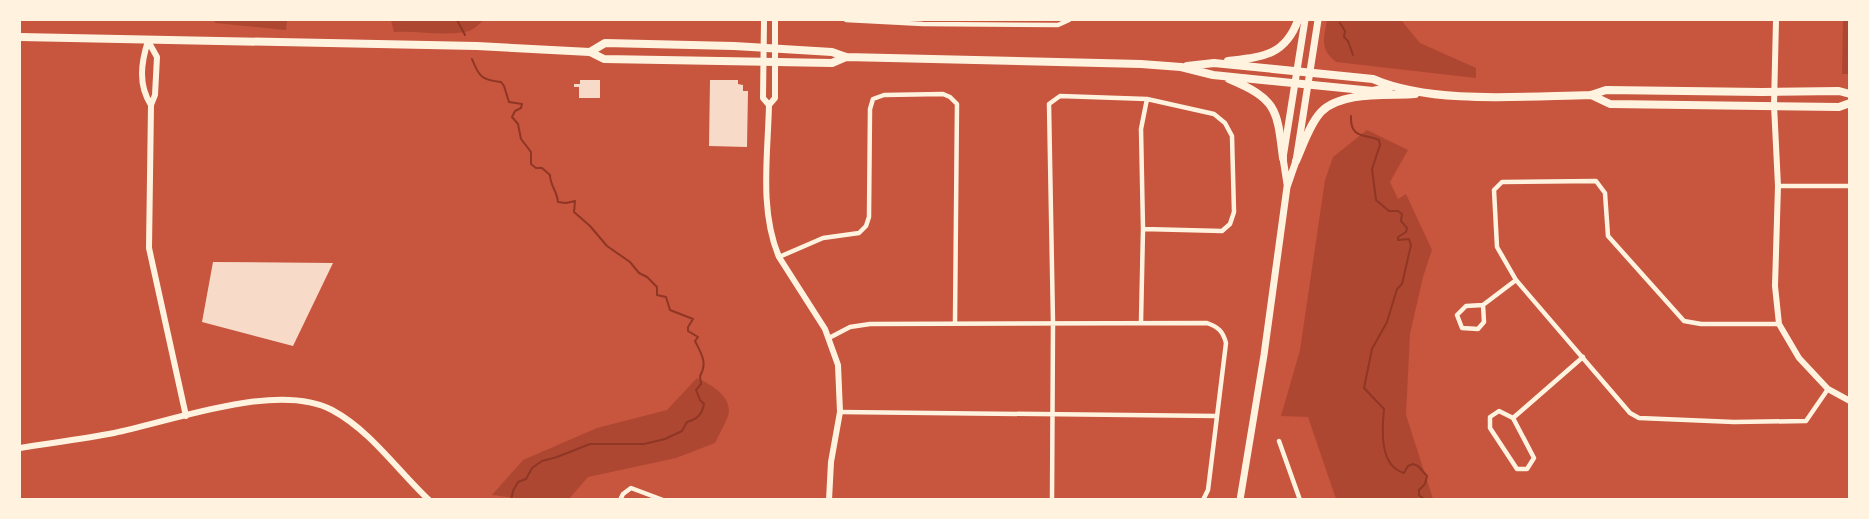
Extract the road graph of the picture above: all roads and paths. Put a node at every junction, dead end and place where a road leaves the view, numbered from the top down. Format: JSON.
{"nodes":[{"id":1,"x":764,"y":20,"type":"edge"},
{"id":2,"x":775,"y":20,"type":"edge"},
{"id":3,"x":846,"y":20,"type":"edge"},
{"id":4,"x":1069,"y":20,"type":"edge"},
{"id":5,"x":1298,"y":20,"type":"edge"},
{"id":6,"x":1305,"y":20,"type":"edge"},
{"id":7,"x":1318,"y":20,"type":"edge"},
{"id":8,"x":1776,"y":20,"type":"edge"},
{"id":9,"x":20,"y":37,"type":"edge"},
{"id":10,"x":148,"y":41,"type":"junction"},
{"id":11,"x":764,"y":48,"type":"junction"},
{"id":12,"x":775,"y":48,"type":"junction"},
{"id":13,"x":590,"y":52,"type":"junction"},
{"id":14,"x":846,"y":57,"type":"junction"},
{"id":15,"x":763,"y":62,"type":"junction"},
{"id":16,"x":775,"y":62,"type":"junction"},
{"id":17,"x":1214,"y":63,"type":"junction"},
{"id":18,"x":1181,"y":67,"type":"junction"},
{"id":19,"x":1297,"y":71,"type":"junction"},
{"id":20,"x":1310,"y":73,"type":"junction"},
{"id":21,"x":1219,"y":75,"type":"junction"},
{"id":22,"x":1295,"y":82,"type":"junction"},
{"id":23,"x":1308,"y":84,"type":"junction"},
{"id":24,"x":1391,"y":87,"type":"junction"},
{"id":25,"x":1774,"y":92,"type":"junction"},
{"id":26,"x":1428,"y":93,"type":"junction"},
{"id":27,"x":1850,"y":94,"type":"edge"},
{"id":28,"x":1591,"y":95,"type":"junction"},
{"id":29,"x":1147,"y":99,"type":"junction"},
{"id":30,"x":1850,"y":103,"type":"edge"},
{"id":31,"x":151,"y":105,"type":"junction"},
{"id":32,"x":769,"y":105,"type":"junction"},
{"id":33,"x":1774,"y":105,"type":"junction"},
{"id":34,"x":1283,"y":158,"type":"junction"},
{"id":35,"x":1296,"y":161,"type":"junction"},
{"id":36,"x":1778,"y":186,"type":"junction"},
{"id":37,"x":1850,"y":186,"type":"edge"},
{"id":38,"x":1287,"y":187,"type":"junction"},
{"id":39,"x":1143,"y":229,"type":"junction"},
{"id":40,"x":779,"y":257,"type":"junction"},
{"id":41,"x":1516,"y":280,"type":"junction"},
{"id":42,"x":1483,"y":305,"type":"junction"},
{"id":43,"x":955,"y":322,"type":"junction"},
{"id":44,"x":1141,"y":322,"type":"junction"},
{"id":45,"x":1053,"y":323,"type":"junction"},
{"id":46,"x":1779,"y":324,"type":"junction"},
{"id":47,"x":830,"y":338,"type":"junction"},
{"id":48,"x":1582,"y":357,"type":"junction"},
{"id":49,"x":1828,"y":389,"type":"junction"},
{"id":50,"x":1850,"y":401,"type":"edge"},
{"id":51,"x":840,"y":412,"type":"junction"},
{"id":52,"x":1053,"y":414,"type":"junction"},
{"id":53,"x":186,"y":416,"type":"junction"},
{"id":54,"x":1217,"y":416,"type":"junction"},
{"id":55,"x":1513,"y":418,"type":"junction"},
{"id":56,"x":1279,"y":441,"type":"dead end"},
{"id":57,"x":20,"y":448,"type":"edge"},
{"id":58,"x":429,"y":500,"type":"edge"},
{"id":59,"x":620,"y":500,"type":"edge"},
{"id":60,"x":663,"y":500,"type":"edge"},
{"id":61,"x":829,"y":500,"type":"edge"},
{"id":62,"x":1052,"y":500,"type":"edge"},
{"id":63,"x":1203,"y":500,"type":"edge"},
{"id":64,"x":1240,"y":500,"type":"edge"},
{"id":65,"x":1300,"y":500,"type":"edge"}],
"edges":[{"from":1,"to":11,"type":"street"},
{"from":2,"to":12,"type":"street"},
{"from":3,"to":4,"type":"street"},
{"from":5,"to":17,"type":"main road"},
{"from":6,"to":19,"type":"main road"},
{"from":7,"to":20,"type":"main road"},
{"from":8,"to":25,"type":"street"},
{"from":9,"to":10,"type":"main road"},
{"from":10,"to":13,"type":"main road"},
{"from":10,"to":31,"type":"street"},
{"from":10,"to":31,"type":"street"},
{"from":11,"to":12,"type":"main road"},
{"from":11,"to":13,"type":"main road"},
{"from":11,"to":15,"type":"street"},
{"from":12,"to":14,"type":"main road"},
{"from":12,"to":16,"type":"street"},
{"from":13,"to":15,"type":"main road"},
{"from":14,"to":16,"type":"main road"},
{"from":14,"to":18,"type":"main road"},
{"from":15,"to":16,"type":"main road"},
{"from":15,"to":32,"type":"street"},
{"from":16,"to":32,"type":"street"},
{"from":17,"to":18,"type":"main road"},
{"from":17,"to":19,"type":"main road"},
{"from":18,"to":21,"type":"main road"},
{"from":19,"to":20,"type":"main road"},
{"from":19,"to":22,"type":"main road"},
{"from":20,"to":23,"type":"main road"},
{"from":20,"to":24,"type":"main road"},
{"from":21,"to":22,"type":"main road"},
{"from":21,"to":34,"type":"main road"},
{"from":22,"to":23,"type":"main road"},
{"from":22,"to":34,"type":"main road"},
{"from":23,"to":24,"type":"main road"},
{"from":23,"to":35,"type":"main road"},
{"from":24,"to":26,"type":"main road"},
{"from":25,"to":27,"type":"main road"},
{"from":25,"to":28,"type":"main road"},
{"from":25,"to":33,"type":"street"},
{"from":26,"to":28,"type":"main road"},
{"from":26,"to":35,"type":"main road"},
{"from":28,"to":33,"type":"main road"},
{"from":29,"to":39,"type":"street"},
{"from":29,"to":39,"type":"street"},
{"from":29,"to":45,"type":"street"},
{"from":30,"to":33,"type":"main road"},
{"from":31,"to":53,"type":"street"},
{"from":32,"to":40,"type":"street"},
{"from":33,"to":36,"type":"street"},
{"from":34,"to":38,"type":"main road"},
{"from":35,"to":38,"type":"main road"},
{"from":36,"to":37,"type":"street"},
{"from":36,"to":46,"type":"street"},
{"from":38,"to":64,"type":"main road"},
{"from":39,"to":44,"type":"street"},
{"from":40,"to":43,"type":"street"},
{"from":40,"to":47,"type":"street"},
{"from":41,"to":42,"type":"street"},
{"from":41,"to":46,"type":"street"},
{"from":41,"to":48,"type":"street"},
{"from":42,"to":42,"type":"street"},
{"from":43,"to":45,"type":"street"},
{"from":43,"to":47,"type":"street"},
{"from":44,"to":45,"type":"street"},
{"from":44,"to":54,"type":"street"},
{"from":45,"to":52,"type":"street"},
{"from":46,"to":49,"type":"street"},
{"from":47,"to":51,"type":"street"},
{"from":48,"to":49,"type":"street"},
{"from":48,"to":55,"type":"street"},
{"from":49,"to":50,"type":"street"},
{"from":51,"to":52,"type":"street"},
{"from":51,"to":61,"type":"street"},
{"from":52,"to":54,"type":"street"},
{"from":52,"to":62,"type":"street"},
{"from":53,"to":57,"type":"street"},
{"from":53,"to":58,"type":"street"},
{"from":54,"to":63,"type":"street"},
{"from":55,"to":55,"type":"street"},
{"from":56,"to":65,"type":"street"},
{"from":59,"to":60,"type":"street"}]}
